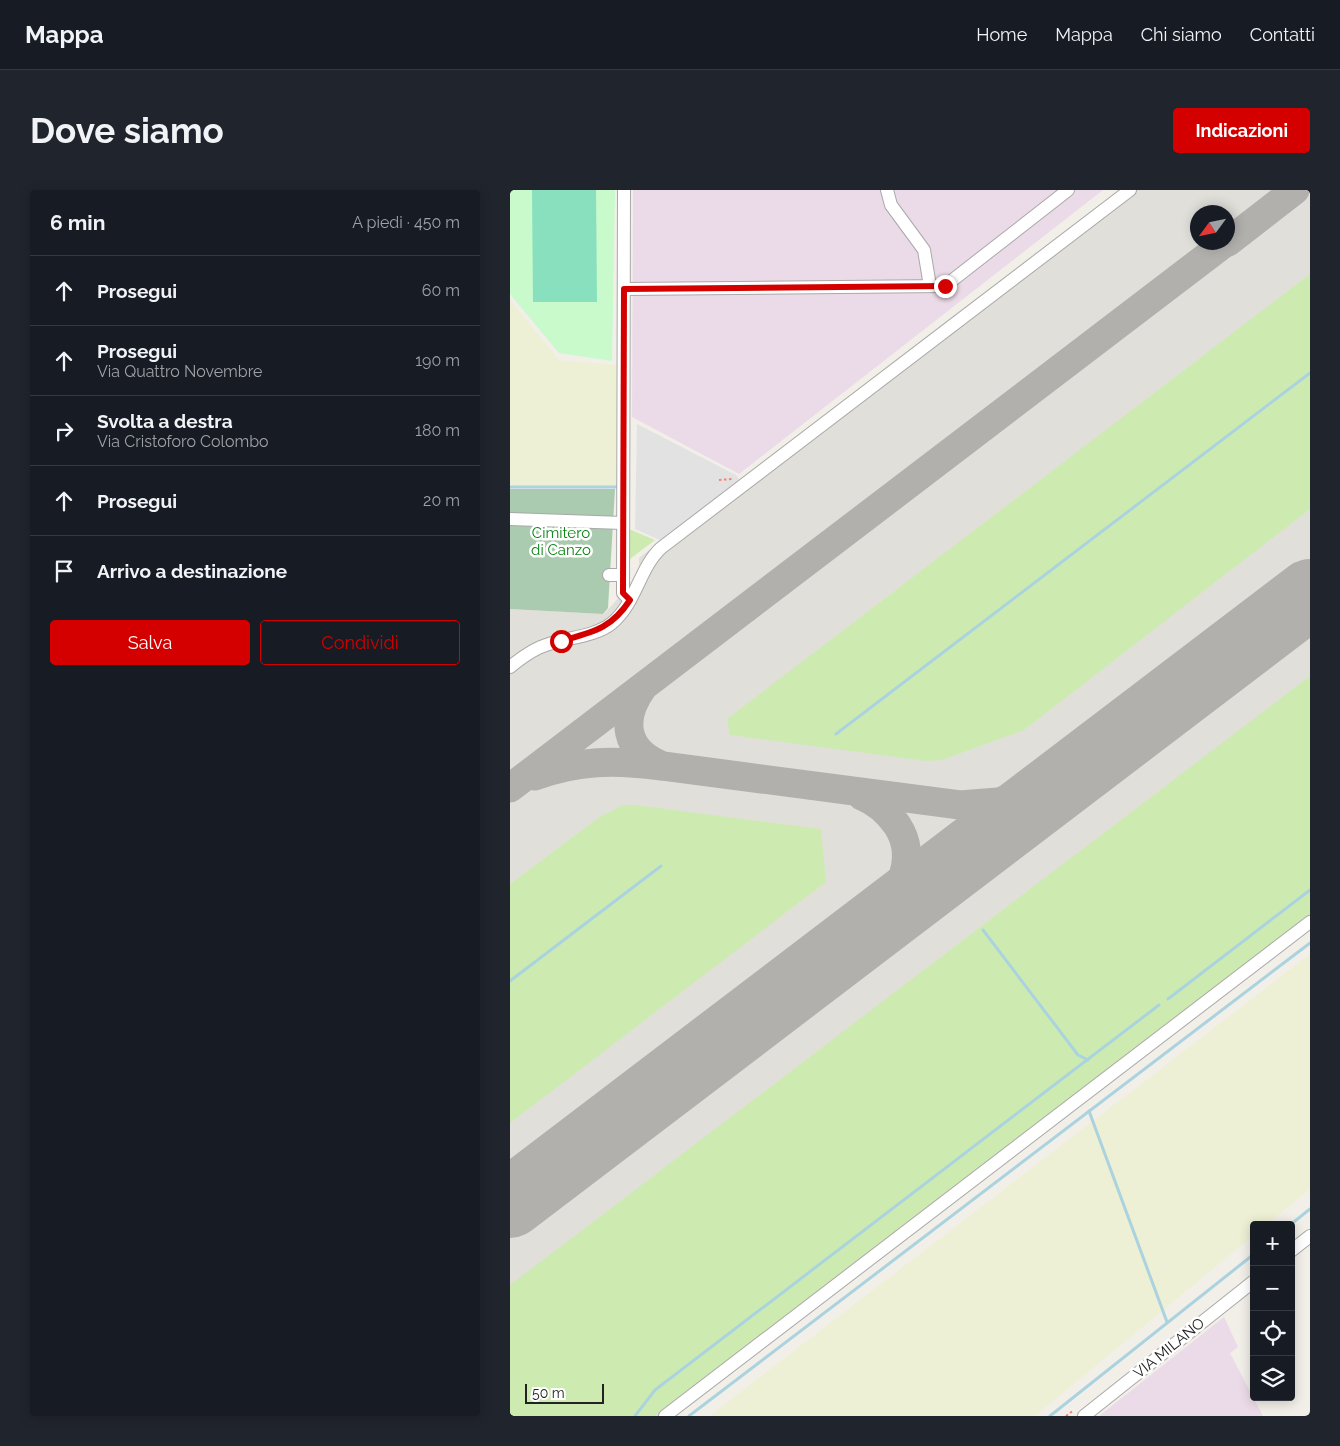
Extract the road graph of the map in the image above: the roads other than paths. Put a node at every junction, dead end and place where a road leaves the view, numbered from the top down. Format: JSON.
{"nodes":[{"id":1,"x":624,"y":190,"type":"edge"},
{"id":2,"x":887,"y":190,"type":"edge"},
{"id":3,"x":1068,"y":190,"type":"edge"},
{"id":4,"x":1130,"y":190,"type":"edge"},
{"id":5,"x":930,"y":286,"type":"junction"},
{"id":6,"x":624,"y":289,"type":"junction"},
{"id":7,"x":510,"y":518,"type":"edge"},
{"id":8,"x":623,"y":523,"type":"junction"},
{"id":9,"x":609,"y":575,"type":"dead end"},
{"id":10,"x":623,"y":575,"type":"junction"},
{"id":11,"x":626,"y":597,"type":"junction"},
{"id":12,"x":510,"y":667,"type":"edge"},
{"id":13,"x":1310,"y":922,"type":"edge"},
{"id":14,"x":1310,"y":1236,"type":"edge"},
{"id":15,"x":1295,"y":1248,"type":"edge"},
{"id":16,"x":1250,"y":1284,"type":"edge"},
{"id":17,"x":665,"y":1416,"type":"edge"},
{"id":18,"x":1084,"y":1416,"type":"edge"}],
"edges":[{"from":1,"to":6,"type":"street"},
{"from":2,"to":5,"type":"street"},
{"from":3,"to":5,"type":"street"},
{"from":4,"to":11,"type":"street"},
{"from":5,"to":6,"type":"street"},
{"from":6,"to":8,"type":"street"},
{"from":7,"to":8,"type":"street"},
{"from":8,"to":10,"type":"street"},
{"from":9,"to":10,"type":"street"},
{"from":10,"to":11,"type":"street"},
{"from":11,"to":12,"type":"street"},
{"from":13,"to":17,"type":"street"},
{"from":14,"to":15,"type":"street"},
{"from":16,"to":18,"type":"street","name":"VIA MILANO"}]}
